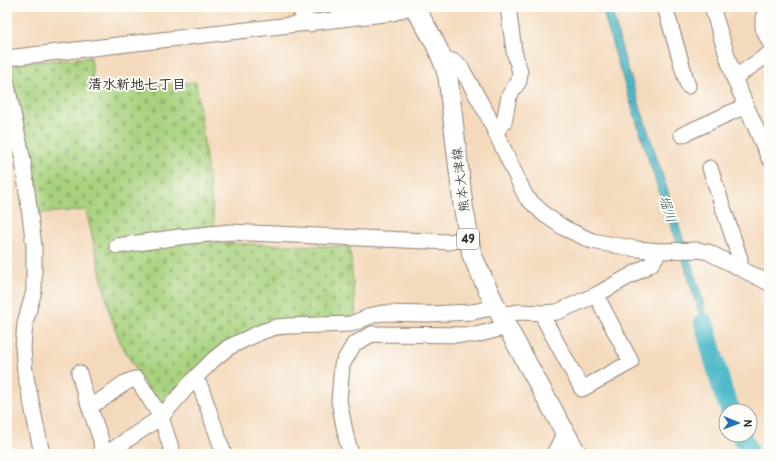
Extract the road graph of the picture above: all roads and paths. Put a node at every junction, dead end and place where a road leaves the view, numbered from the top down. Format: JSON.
{"nodes":[{"id":1,"x":298,"y":7,"type":"edge"},
{"id":2,"x":408,"y":7,"type":"edge"},
{"id":3,"x":414,"y":7,"type":"edge"},
{"id":4,"x":508,"y":7,"type":"edge"},
{"id":5,"x":665,"y":7,"type":"edge"},
{"id":6,"x":712,"y":7,"type":"edge"},
{"id":7,"x":763,"y":17,"type":"dead end"},
{"id":8,"x":310,"y":24,"type":"junction"},
{"id":9,"x":769,"y":41,"type":"edge"},
{"id":10,"x":769,"y":54,"type":"edge"},
{"id":11,"x":7,"y":58,"type":"edge"},
{"id":12,"x":444,"y":62,"type":"junction"},
{"id":13,"x":734,"y":78,"type":"junction"},
{"id":14,"x":688,"y":86,"type":"dead end"},
{"id":15,"x":8,"y":90,"type":"edge"},
{"id":16,"x":745,"y":106,"type":"junction"},
{"id":17,"x":495,"y":130,"type":"junction"},
{"id":18,"x":682,"y":135,"type":"dead end"},
{"id":19,"x":768,"y":152,"type":"edge"},
{"id":20,"x":710,"y":168,"type":"dead end"},
{"id":21,"x":468,"y":238,"type":"junction"},
{"id":22,"x":117,"y":246,"type":"dead end"},
{"id":23,"x":660,"y":251,"type":"junction"},
{"id":24,"x":740,"y":268,"type":"junction"},
{"id":25,"x":769,"y":284,"type":"edge"},
{"id":26,"x":596,"y":295,"type":"junction"},
{"id":27,"x":544,"y":313,"type":"junction"},
{"id":28,"x":501,"y":315,"type":"junction"},
{"id":29,"x":79,"y":373,"type":"dead end"},
{"id":30,"x":195,"y":378,"type":"junction"},
{"id":31,"x":98,"y":402,"type":"dead end"},
{"id":32,"x":161,"y":417,"type":"junction"},
{"id":33,"x":565,"y":432,"type":"junction"},
{"id":34,"x":42,"y":454,"type":"edge"},
{"id":35,"x":102,"y":454,"type":"edge"},
{"id":36,"x":106,"y":454,"type":"edge"},
{"id":37,"x":173,"y":454,"type":"edge"},
{"id":38,"x":224,"y":454,"type":"edge"},
{"id":39,"x":351,"y":454,"type":"edge"},
{"id":40,"x":554,"y":454,"type":"edge"},
{"id":41,"x":577,"y":454,"type":"edge"}],
"edges":[{"from":1,"to":8,"type":"street"},
{"from":2,"to":8,"type":"street"},
{"from":3,"to":12,"type":"main road","name":"熊本大津線","number":"49"},
{"from":4,"to":17,"type":"street"},
{"from":5,"to":14,"type":"street"},
{"from":6,"to":13,"type":"street"},
{"from":7,"to":9,"type":"street"},
{"from":8,"to":11,"type":"street"},
{"from":10,"to":13,"type":"street"},
{"from":12,"to":17,"type":"street"},
{"from":12,"to":21,"type":"main road","name":"熊本大津線","number":"49"},
{"from":13,"to":16,"type":"street"},
{"from":15,"to":34,"type":"street"},
{"from":16,"to":18,"type":"street"},
{"from":16,"to":19,"type":"street"},
{"from":17,"to":23,"type":"street"},
{"from":20,"to":24,"type":"street"},
{"from":21,"to":22,"type":"street"},
{"from":21,"to":28,"type":"main road","name":"熊本大津線","number":"49"},
{"from":23,"to":24,"type":"street"},
{"from":23,"to":26,"type":"street"},
{"from":24,"to":25,"type":"street"},
{"from":26,"to":27,"type":"street"},
{"from":26,"to":27,"type":"street"},
{"from":27,"to":28,"type":"street"},
{"from":28,"to":30,"type":"street"},
{"from":28,"to":33,"type":"main road","name":"熊本大津線","number":"49"},
{"from":28,"to":39,"type":"street"},
{"from":29,"to":35,"type":"street"},
{"from":30,"to":32,"type":"street"},
{"from":30,"to":38,"type":"street"},
{"from":31,"to":32,"type":"street"},
{"from":32,"to":36,"type":"street"},
{"from":32,"to":37,"type":"street"},
{"from":33,"to":40,"type":"street"},
{"from":33,"to":41,"type":"main road","name":"熊本大津線","number":"49"}]}
